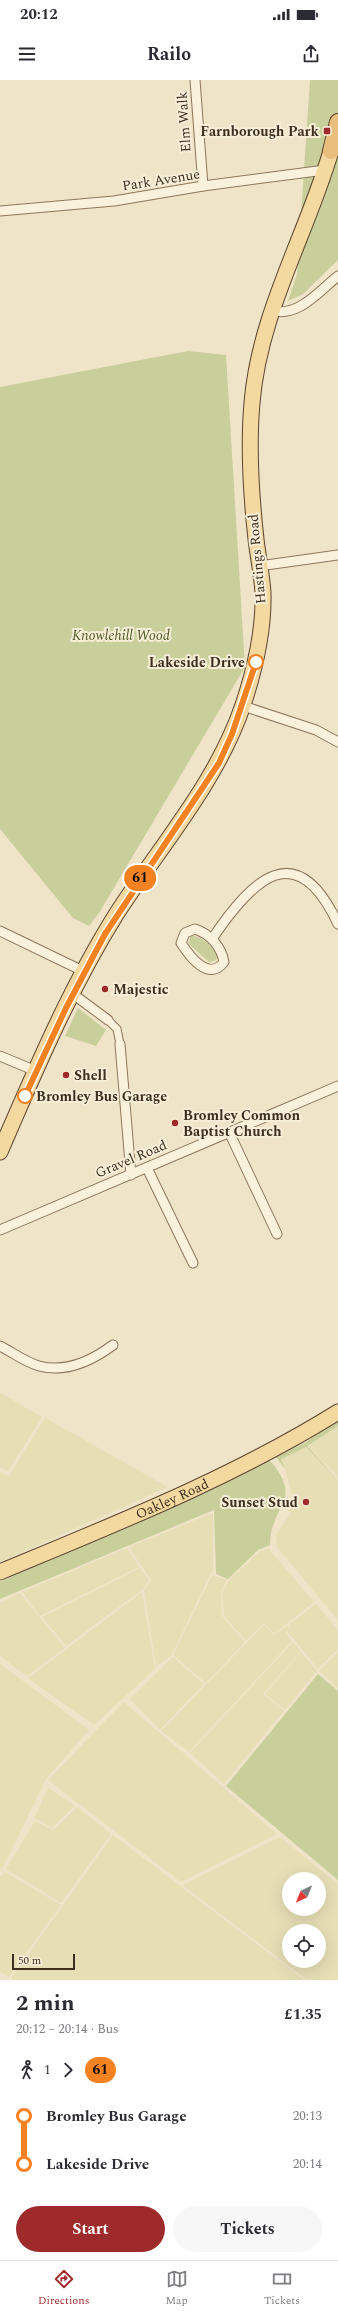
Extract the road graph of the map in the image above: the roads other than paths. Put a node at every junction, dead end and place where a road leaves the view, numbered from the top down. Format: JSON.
{"nodes":[{"id":1,"x":195,"y":80,"type":"edge"},
{"id":2,"x":338,"y":122,"type":"edge"},
{"id":3,"x":331,"y":150,"type":"joint"},
{"id":4,"x":325,"y":170,"type":"junction"},
{"id":5,"x":203,"y":186,"type":"junction"},
{"id":6,"x":0,"y":211,"type":"edge"},
{"id":7,"x":338,"y":276,"type":"edge"},
{"id":8,"x":271,"y":310,"type":"junction"},
{"id":9,"x":338,"y":555,"type":"edge"},
{"id":10,"x":259,"y":566,"type":"junction"},
{"id":11,"x":242,"y":706,"type":"junction"},
{"id":12,"x":338,"y":742,"type":"edge"},
{"id":13,"x":338,"y":924,"type":"edge"},
{"id":14,"x":0,"y":931,"type":"edge"},
{"id":15,"x":212,"y":939,"type":"junction"},
{"id":16,"x":85,"y":972,"type":"junction"},
{"id":17,"x":73,"y":994,"type":"junction"},
{"id":18,"x":108,"y":1020,"type":"joint"},
{"id":19,"x":120,"y":1044,"type":"joint"},
{"id":20,"x":0,"y":1056,"type":"edge"},
{"id":21,"x":36,"y":1071,"type":"junction"},
{"id":22,"x":338,"y":1086,"type":"edge"},
{"id":23,"x":229,"y":1132,"type":"junction"},
{"id":24,"x":0,"y":1152,"type":"edge"},
{"id":25,"x":147,"y":1168,"type":"junction"},
{"id":26,"x":131,"y":1175,"type":"junction"},
{"id":27,"x":0,"y":1230,"type":"edge"},
{"id":28,"x":278,"y":1234,"type":"dead end"},
{"id":29,"x":193,"y":1262,"type":"dead end"},
{"id":30,"x":113,"y":1345,"type":"dead end"},
{"id":31,"x":0,"y":1346,"type":"edge"},
{"id":32,"x":338,"y":1412,"type":"edge"},
{"id":33,"x":0,"y":1572,"type":"edge"}],
"edges":[{"from":1,"to":5,"type":"street","name":"Elm Walk"},
{"from":2,"to":3,"type":"highway"},
{"from":3,"to":4,"type":"main road","name":"Hastings Road"},
{"from":4,"to":5,"type":"street","name":"Park Avenue"},
{"from":4,"to":8,"type":"main road","name":"Hastings Road"},
{"from":5,"to":6,"type":"street","name":"Park Avenue"},
{"from":7,"to":8,"type":"street"},
{"from":8,"to":10,"type":"main road","name":"Hastings Road"},
{"from":9,"to":10,"type":"street"},
{"from":10,"to":11,"type":"main road","name":"Hastings Road"},
{"from":11,"to":12,"type":"street"},
{"from":11,"to":16,"type":"main road","name":"Hastings Road"},
{"from":13,"to":15,"type":"street"},
{"from":14,"to":16,"type":"street"},
{"from":15,"to":15,"type":"street"},
{"from":16,"to":17,"type":"main road","name":"Hastings Road"},
{"from":17,"to":18,"type":"street"},
{"from":17,"to":21,"type":"main road","name":"Hastings Road"},
{"from":18,"to":19,"type":"street"},
{"from":19,"to":26,"type":"street"},
{"from":20,"to":21,"type":"street"},
{"from":21,"to":24,"type":"main road","name":"Hastings Road"},
{"from":22,"to":23,"type":"street","name":"Gravel Road"},
{"from":23,"to":25,"type":"street","name":"Gravel Road"},
{"from":23,"to":28,"type":"street"},
{"from":25,"to":26,"type":"street","name":"Gravel Road"},
{"from":25,"to":29,"type":"street"},
{"from":26,"to":27,"type":"street","name":"Gravel Road"},
{"from":30,"to":31,"type":"street"},
{"from":32,"to":33,"type":"main road","name":"Oakley Road"}]}
